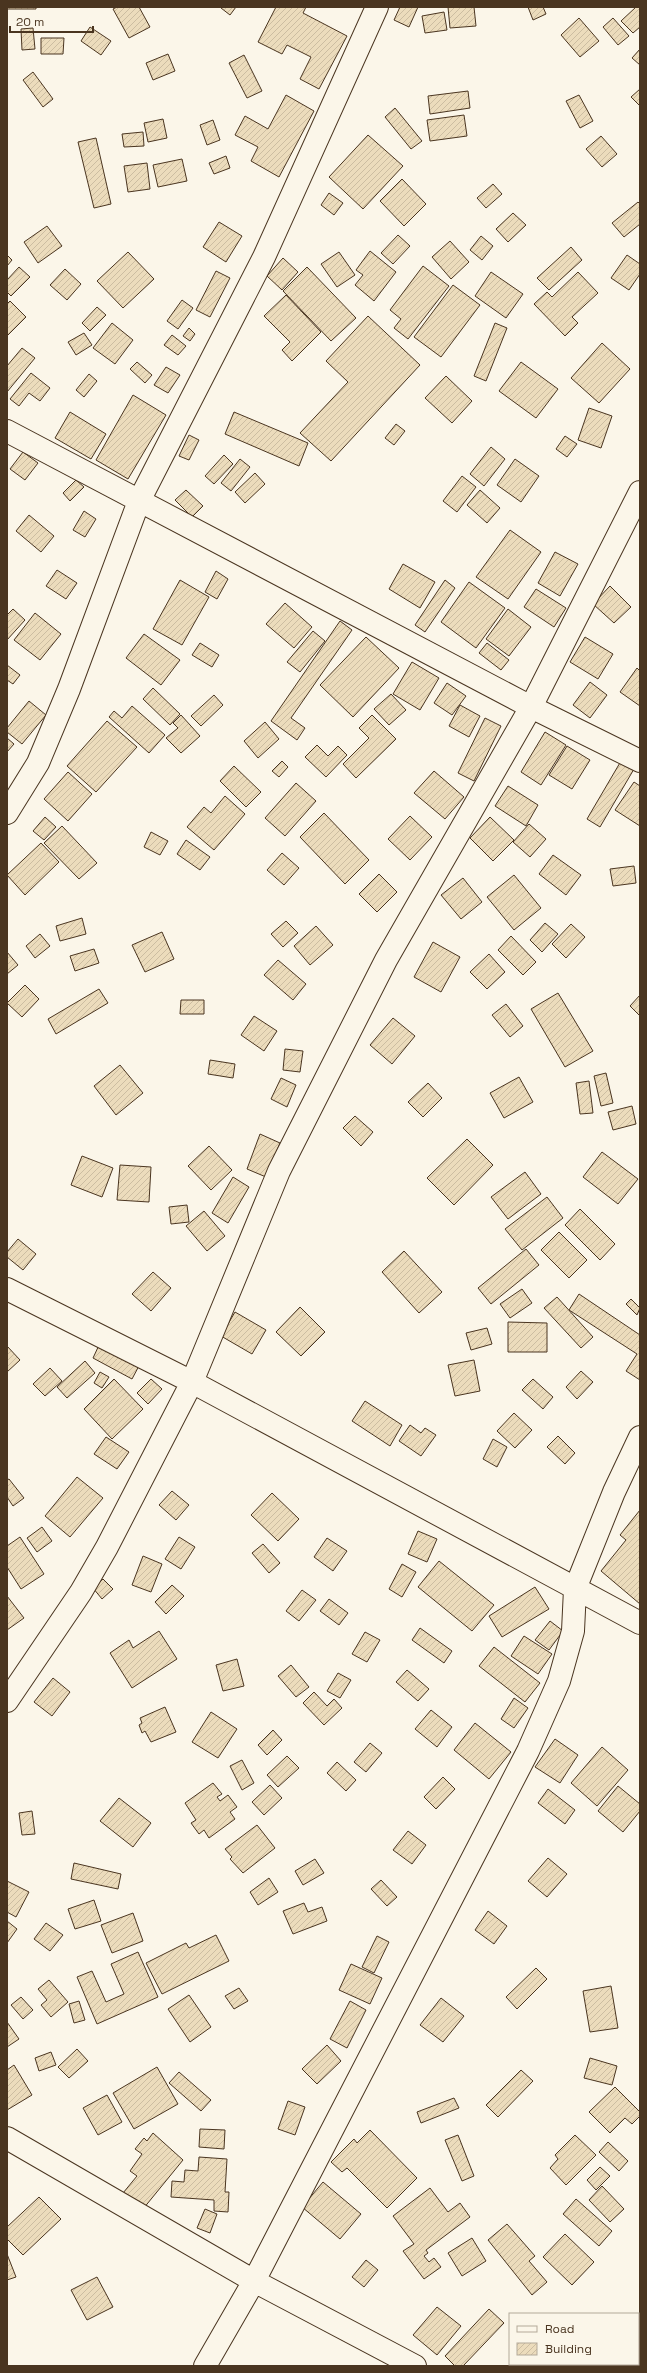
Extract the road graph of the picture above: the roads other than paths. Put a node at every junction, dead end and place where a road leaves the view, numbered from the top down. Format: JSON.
{"nodes":[{"id":1,"x":377,"y":7,"type":"edge"},
{"id":2,"x":7,"y":431,"type":"edge"},
{"id":3,"x":640,"y":492,"type":"edge"},
{"id":4,"x":139,"y":501,"type":"junction"},
{"id":5,"x":531,"y":707,"type":"junction"},
{"id":6,"x":640,"y":761,"type":"edge"},
{"id":7,"x":7,"y":814,"type":"edge"},
{"id":8,"x":7,"y":1289,"type":"edge"},
{"id":9,"x":192,"y":1382,"type":"junction"},
{"id":10,"x":640,"y":1436,"type":"edge"},
{"id":11,"x":575,"y":1589,"type":"junction"},
{"id":12,"x":640,"y":1624,"type":"edge"},
{"id":13,"x":7,"y":1701,"type":"edge"},
{"id":14,"x":7,"y":2138,"type":"edge"},
{"id":15,"x":254,"y":2281,"type":"junction"},
{"id":16,"x":205,"y":2366,"type":"edge"},
{"id":17,"x":415,"y":2366,"type":"edge"}],
"edges":[{"from":1,"to":4,"type":"street"},
{"from":2,"to":4,"type":"street"},
{"from":3,"to":5,"type":"street"},
{"from":4,"to":5,"type":"street"},
{"from":4,"to":7,"type":"street"},
{"from":5,"to":6,"type":"street"},
{"from":5,"to":9,"type":"street"},
{"from":8,"to":9,"type":"street"},
{"from":9,"to":11,"type":"street"},
{"from":9,"to":13,"type":"street"},
{"from":10,"to":11,"type":"street"},
{"from":11,"to":12,"type":"street"},
{"from":11,"to":15,"type":"street"},
{"from":14,"to":15,"type":"street"},
{"from":15,"to":16,"type":"street"},
{"from":15,"to":17,"type":"street"}]}
